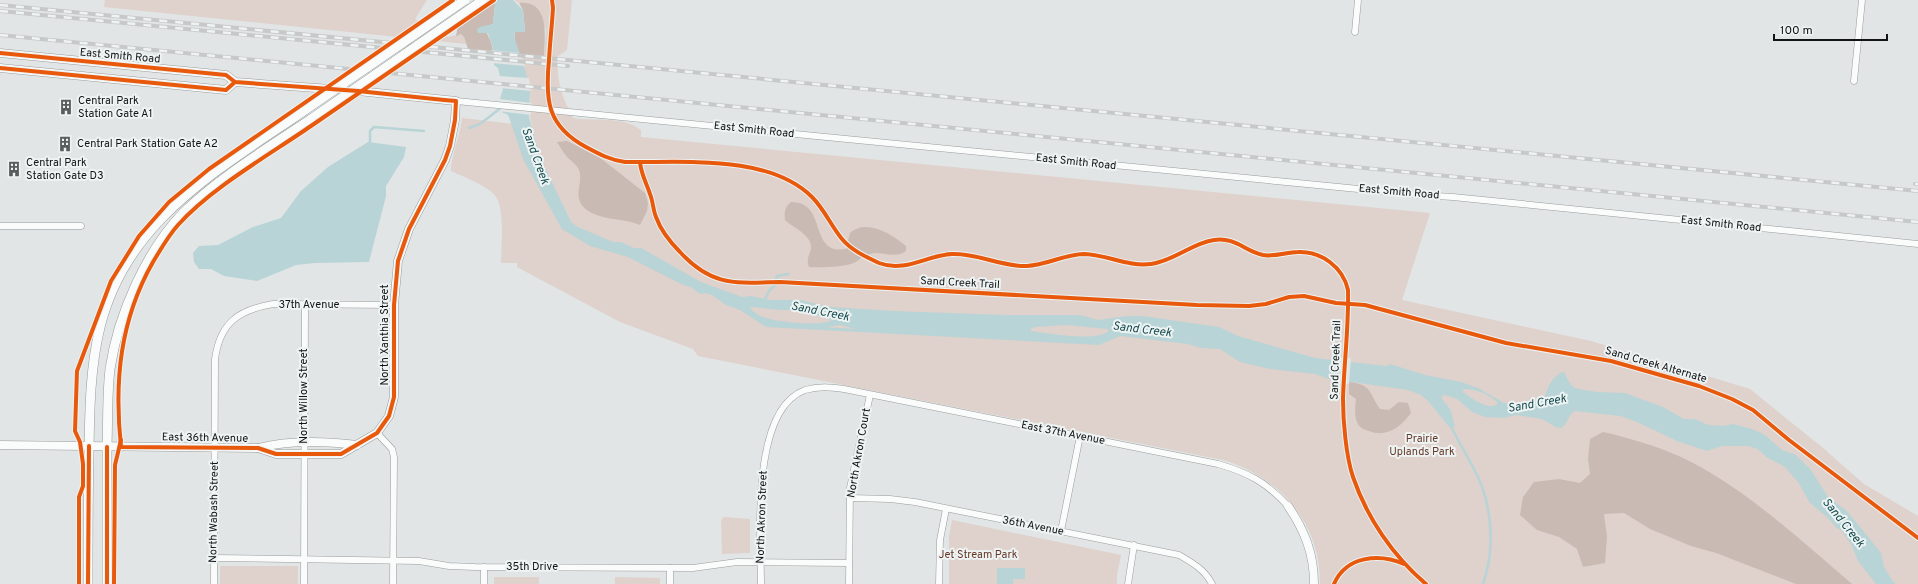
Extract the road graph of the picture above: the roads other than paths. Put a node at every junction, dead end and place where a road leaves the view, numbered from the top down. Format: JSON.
{"nodes":[{"id":1,"x":465,"y":0,"type":"edge"},
{"id":2,"x":483,"y":0,"type":"edge"},
{"id":3,"x":1358,"y":0,"type":"edge"},
{"id":4,"x":1862,"y":0,"type":"edge"},
{"id":5,"x":1355,"y":32,"type":"dead end"},
{"id":6,"x":0,"y":53,"type":"edge"},
{"id":7,"x":0,"y":68,"type":"edge"},
{"id":8,"x":1854,"y":81,"type":"dead end"},
{"id":9,"x":235,"y":82,"type":"junction"},
{"id":10,"x":456,"y":101,"type":"junction"},
{"id":11,"x":0,"y":226,"type":"edge"},
{"id":12,"x":82,"y":226,"type":"dead end"},
{"id":13,"x":1918,"y":244,"type":"edge"},
{"id":14,"x":305,"y":304,"type":"junction"},
{"id":15,"x":394,"y":305,"type":"junction"},
{"id":16,"x":229,"y":324,"type":"joint"},
{"id":17,"x":826,"y":386,"type":"joint"},
{"id":18,"x":870,"y":395,"type":"junction"},
{"id":19,"x":377,"y":432,"type":"junction"},
{"id":20,"x":1080,"y":436,"type":"junction"},
{"id":21,"x":305,"y":443,"type":"junction"},
{"id":22,"x":357,"y":445,"type":"junction"},
{"id":23,"x":0,"y":446,"type":"edge"},
{"id":24,"x":89,"y":446,"type":"junction"},
{"id":25,"x":107,"y":447,"type":"junction"},
{"id":26,"x":215,"y":447,"type":"junction"},
{"id":27,"x":258,"y":448,"type":"junction"},
{"id":28,"x":305,"y":454,"type":"junction"},
{"id":29,"x":850,"y":498,"type":"junction"},
{"id":30,"x":1288,"y":506,"type":"joint"},
{"id":31,"x":946,"y":509,"type":"junction"},
{"id":32,"x":1061,"y":531,"type":"junction"},
{"id":33,"x":1134,"y":545,"type":"junction"},
{"id":34,"x":214,"y":558,"type":"junction"},
{"id":35,"x":305,"y":560,"type":"junction"},
{"id":36,"x":394,"y":561,"type":"junction"},
{"id":37,"x":761,"y":562,"type":"junction"},
{"id":38,"x":849,"y":563,"type":"junction"},
{"id":39,"x":484,"y":567,"type":"junction"},
{"id":40,"x":670,"y":568,"type":"junction"},
{"id":41,"x":88,"y":584,"type":"edge"},
{"id":42,"x":106,"y":584,"type":"edge"},
{"id":43,"x":214,"y":584,"type":"edge"},
{"id":44,"x":304,"y":584,"type":"edge"},
{"id":45,"x":394,"y":584,"type":"edge"},
{"id":46,"x":484,"y":584,"type":"edge"},
{"id":47,"x":670,"y":584,"type":"edge"},
{"id":48,"x":760,"y":584,"type":"edge"},
{"id":49,"x":849,"y":584,"type":"edge"},
{"id":50,"x":939,"y":584,"type":"edge"},
{"id":51,"x":1128,"y":584,"type":"edge"},
{"id":52,"x":1212,"y":584,"type":"edge"},
{"id":53,"x":1314,"y":584,"type":"edge"}],
"edges":[{"from":1,"to":24,"type":"main road","bridge":true},
{"from":2,"to":25,"type":"main road","bridge":true},
{"from":3,"to":5,"type":"street"},
{"from":4,"to":8,"type":"street"},
{"from":6,"to":9,"type":"street","name":"East Smith Road"},
{"from":7,"to":9,"type":"street","name":"East Smith Road"},
{"from":9,"to":10,"type":"street","name":"East Smith Road"},
{"from":10,"to":13,"type":"street","name":"East Smith Road"},
{"from":10,"to":15,"type":"street","name":"North Xanthia Street"},
{"from":11,"to":12,"type":"street"},
{"from":14,"to":15,"type":"street","name":"37th Avenue"},
{"from":14,"to":16,"type":"street","name":"37th Avenue"},
{"from":14,"to":21,"type":"street","name":"North Willow Street"},
{"from":15,"to":19,"type":"street","name":"North Xanthia Street"},
{"from":16,"to":26,"type":"street","name":"North Wabash Street"},
{"from":17,"to":18,"type":"street","name":"East 37th Avenue"},
{"from":17,"to":37,"type":"street","name":"North Akron Street"},
{"from":18,"to":20,"type":"street","name":"East 37th Avenue"},
{"from":18,"to":29,"type":"street","name":"North Akron Court"},
{"from":19,"to":22,"type":"street","name":"East 36th Avenue"},
{"from":19,"to":36,"type":"street"},
{"from":20,"to":30,"type":"street","name":"East 37th Avenue"},
{"from":20,"to":32,"type":"street"},
{"from":21,"to":22,"type":"street","name":"East 36th Avenue"},
{"from":21,"to":27,"type":"street","name":"East 36th Avenue"},
{"from":21,"to":28,"type":"street","name":"North Willow Street"},
{"from":22,"to":28,"type":"street","name":"East 36th Avenue"},
{"from":23,"to":24,"type":"street","name":"East 36th Avenue"},
{"from":24,"to":25,"type":"street","name":"East 36th Avenue"},
{"from":24,"to":41,"type":"main road"},
{"from":25,"to":26,"type":"street","name":"East 36th Avenue"},
{"from":25,"to":42,"type":"main road"},
{"from":26,"to":27,"type":"street","name":"East 36th Avenue"},
{"from":26,"to":34,"type":"street","name":"North Wabash Street"},
{"from":27,"to":28,"type":"street","name":"East 36th Avenue"},
{"from":28,"to":35,"type":"street","name":"North Willow Street"},
{"from":29,"to":31,"type":"street","name":"36th Avenue"},
{"from":29,"to":38,"type":"street","name":"North Akron Court"},
{"from":30,"to":53,"type":"street"},
{"from":31,"to":32,"type":"street","name":"36th Avenue"},
{"from":31,"to":50,"type":"street"},
{"from":32,"to":33,"type":"street","name":"36th Avenue"},
{"from":33,"to":51,"type":"street"},
{"from":33,"to":52,"type":"street","name":"36th Avenue"},
{"from":34,"to":35,"type":"street","name":"35th Drive"},
{"from":34,"to":43,"type":"street","name":"North Wabash Street"},
{"from":35,"to":36,"type":"street","name":"35th Drive"},
{"from":35,"to":44,"type":"street","name":"North Willow Street"},
{"from":36,"to":39,"type":"street","name":"35th Drive"},
{"from":36,"to":45,"type":"street"},
{"from":37,"to":38,"type":"street","name":"35th Drive"},
{"from":37,"to":40,"type":"street","name":"35th Drive"},
{"from":37,"to":48,"type":"street","name":"North Akron Street"},
{"from":38,"to":49,"type":"street","name":"North Akron Court"},
{"from":39,"to":40,"type":"street","name":"35th Drive"},
{"from":39,"to":46,"type":"street"},
{"from":40,"to":47,"type":"street"}]}
